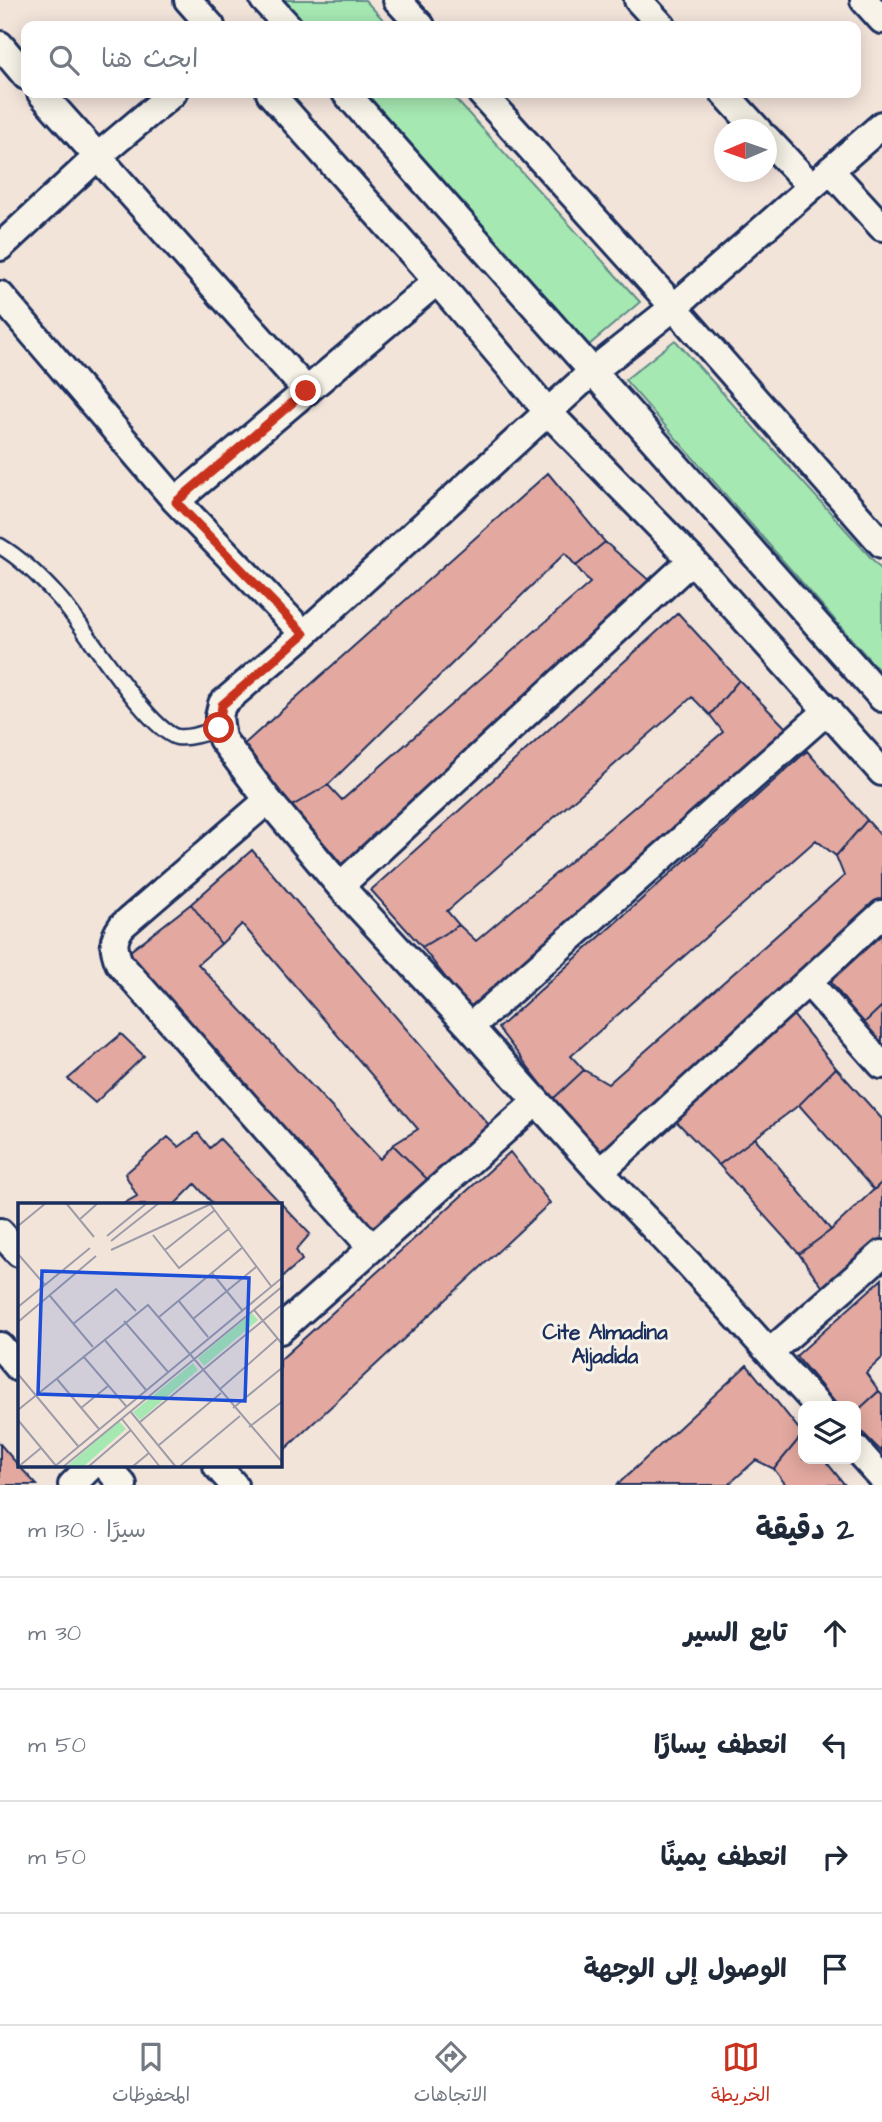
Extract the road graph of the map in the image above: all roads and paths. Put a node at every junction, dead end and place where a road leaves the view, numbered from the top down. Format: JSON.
{"nodes":[{"id":1,"x":188,"y":0,"type":"edge"},
{"id":2,"x":264,"y":0,"type":"edge"},
{"id":3,"x":397,"y":0,"type":"edge"},
{"id":4,"x":638,"y":0,"type":"edge"},
{"id":5,"x":864,"y":0,"type":"edge"},
{"id":6,"x":882,"y":20,"type":"edge"},
{"id":7,"x":207,"y":21,"type":"edge"},
{"id":8,"x":283,"y":21,"type":"edge"},
{"id":9,"x":416,"y":21,"type":"edge"},
{"id":10,"x":657,"y":21,"type":"edge"},
{"id":11,"x":0,"y":46,"type":"edge"},
{"id":12,"x":21,"y":70,"type":"edge"},
{"id":13,"x":45,"y":98,"type":"edge"},
{"id":14,"x":167,"y":98,"type":"edge"},
{"id":15,"x":274,"y":98,"type":"edge"},
{"id":16,"x":350,"y":98,"type":"edge"},
{"id":17,"x":486,"y":98,"type":"edge"},
{"id":18,"x":729,"y":98,"type":"edge"},
{"id":19,"x":748,"y":119,"type":"edge"},
{"id":20,"x":882,"y":125,"type":"edge"},
{"id":21,"x":777,"y":146,"type":"edge"},
{"id":22,"x":97,"y":157,"type":"junction"},
{"id":23,"x":821,"y":178,"type":"junction"},
{"id":24,"x":882,"y":227,"type":"edge"},
{"id":25,"x":0,"y":247,"type":"edge"},
{"id":26,"x":437,"y":281,"type":"junction"},
{"id":27,"x":0,"y":295,"type":"edge"},
{"id":28,"x":674,"y":307,"type":"junction"},
{"id":29,"x":593,"y":371,"type":"junction"},
{"id":30,"x":306,"y":391,"type":"junction"},
{"id":31,"x":548,"y":412,"type":"junction"},
{"id":32,"x":176,"y":502,"type":"junction"},
{"id":33,"x":882,"y":544,"type":"edge"},
{"id":34,"x":0,"y":546,"type":"edge"},
{"id":35,"x":692,"y":560,"type":"junction"},
{"id":36,"x":304,"y":634,"type":"junction"},
{"id":37,"x":882,"y":698,"type":"edge"},
{"id":38,"x":828,"y":710,"type":"junction"},
{"id":39,"x":219,"y":728,"type":"junction"},
{"id":40,"x":882,"y":772,"type":"edge"},
{"id":41,"x":268,"y":800,"type":"junction"},
{"id":42,"x":340,"y":886,"type":"junction"},
{"id":43,"x":882,"y":914,"type":"edge"},
{"id":44,"x":809,"y":983,"type":"junction"},
{"id":45,"x":471,"y":1027,"type":"junction"},
{"id":46,"x":882,"y":1065,"type":"edge"},
{"id":47,"x":536,"y":1102,"type":"junction"},
{"id":48,"x":600,"y":1172,"type":"junction"},
{"id":49,"x":0,"y":1232,"type":"edge"},
{"id":50,"x":371,"y":1247,"type":"junction"},
{"id":51,"x":18,"y":1252,"type":"edge"},
{"id":52,"x":882,"y":1254,"type":"edge"},
{"id":53,"x":282,"y":1328,"type":"edge"},
{"id":54,"x":0,"y":1346,"type":"edge"},
{"id":55,"x":770,"y":1352,"type":"junction"},
{"id":56,"x":18,"y":1367,"type":"edge"},
{"id":57,"x":814,"y":1401,"type":"edge"},
{"id":58,"x":861,"y":1455,"type":"edge"},
{"id":59,"x":89,"y":1468,"type":"edge"},
{"id":60,"x":108,"y":1468,"type":"edge"},
{"id":61,"x":219,"y":1468,"type":"edge"},
{"id":62,"x":882,"y":1478,"type":"edge"},
{"id":63,"x":72,"y":1485,"type":"edge"},
{"id":64,"x":123,"y":1485,"type":"edge"},
{"id":65,"x":234,"y":1485,"type":"edge"}],
"edges":[{"from":1,"to":7,"type":"street"},
{"from":2,"to":8,"type":"street"},
{"from":3,"to":9,"type":"street"},
{"from":4,"to":10,"type":"street"},
{"from":5,"to":6,"type":"street"},
{"from":11,"to":12,"type":"street"},
{"from":13,"to":22,"type":"street"},
{"from":14,"to":22,"type":"street"},
{"from":15,"to":26,"type":"street"},
{"from":16,"to":29,"type":"street"},
{"from":17,"to":28,"type":"street"},
{"from":18,"to":19,"type":"street"},
{"from":20,"to":23,"type":"street"},
{"from":21,"to":23,"type":"street"},
{"from":22,"to":25,"type":"street"},
{"from":22,"to":30,"type":"street"},
{"from":23,"to":24,"type":"street"},
{"from":23,"to":28,"type":"street"},
{"from":26,"to":30,"type":"street"},
{"from":26,"to":31,"type":"street"},
{"from":27,"to":32,"type":"street"},
{"from":28,"to":29,"type":"street"},
{"from":28,"to":33,"type":"street"},
{"from":29,"to":31,"type":"street"},
{"from":29,"to":37,"type":"street"},
{"from":30,"to":32,"type":"street"},
{"from":31,"to":35,"type":"street"},
{"from":31,"to":36,"type":"street"},
{"from":32,"to":36,"type":"street"},
{"from":34,"to":39,"type":"lane"},
{"from":35,"to":38,"type":"street"},
{"from":35,"to":42,"type":"street"},
{"from":36,"to":39,"type":"street"},
{"from":38,"to":40,"type":"street"},
{"from":38,"to":45,"type":"street"},
{"from":39,"to":41,"type":"street"},
{"from":41,"to":42,"type":"street"},
{"from":41,"to":50,"type":"street"},
{"from":42,"to":45,"type":"street"},
{"from":43,"to":44,"type":"street"},
{"from":44,"to":46,"type":"street"},
{"from":44,"to":48,"type":"street"},
{"from":45,"to":47,"type":"street"},
{"from":47,"to":48,"type":"street"},
{"from":47,"to":50,"type":"street"},
{"from":48,"to":55,"type":"street"},
{"from":49,"to":51,"type":"street"},
{"from":50,"to":53,"type":"street"},
{"from":52,"to":55,"type":"street"},
{"from":54,"to":56,"type":"street"},
{"from":55,"to":57,"type":"street"},
{"from":58,"to":62,"type":"street"},
{"from":59,"to":63,"type":"street"},
{"from":60,"to":64,"type":"street"},
{"from":61,"to":65,"type":"street"}]}
